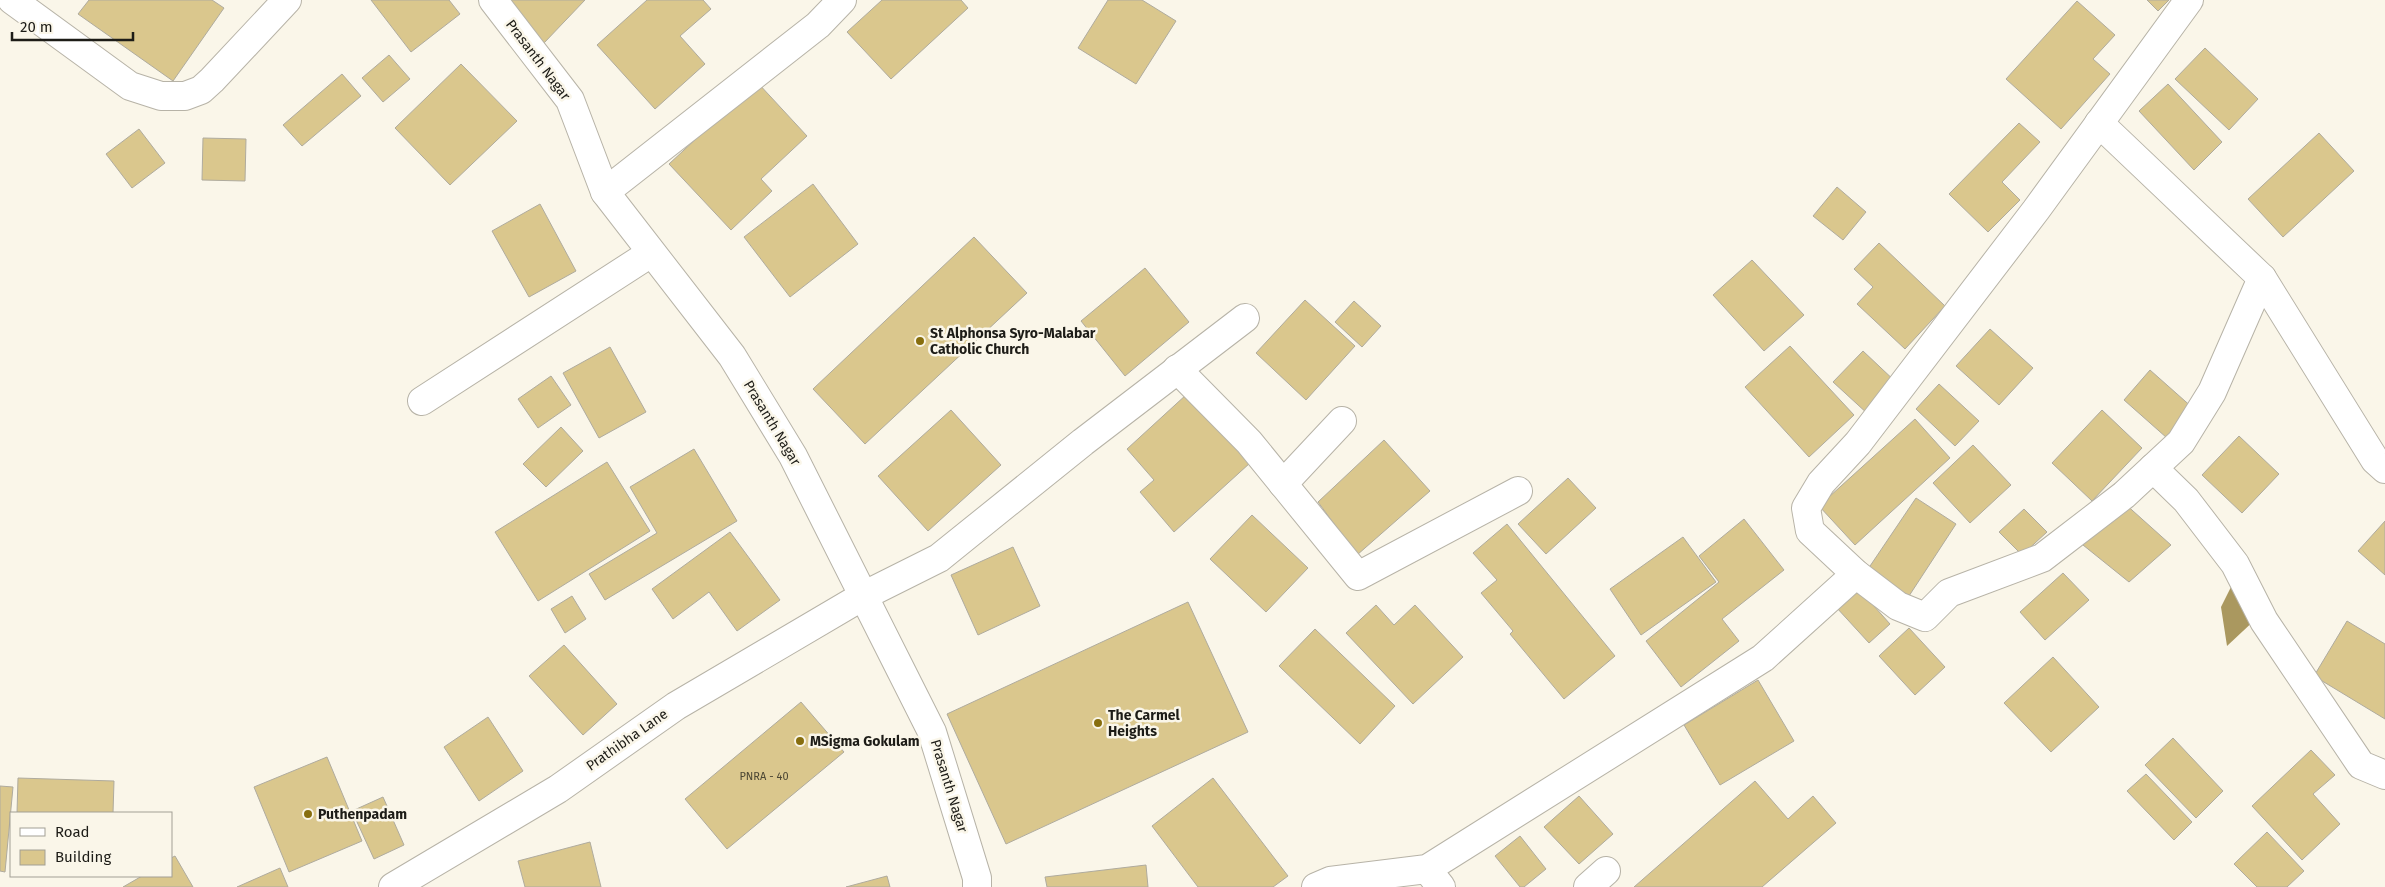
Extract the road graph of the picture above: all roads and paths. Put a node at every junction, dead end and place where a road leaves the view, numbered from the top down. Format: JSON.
{"nodes":[{"id":1,"x":12,"y":0,"type":"edge"},
{"id":2,"x":287,"y":0,"type":"edge"},
{"id":3,"x":493,"y":0,"type":"edge"},
{"id":4,"x":842,"y":0,"type":"edge"},
{"id":5,"x":2189,"y":0,"type":"edge"},
{"id":6,"x":2099,"y":123,"type":"junction"},
{"id":7,"x":605,"y":192,"type":"junction"},
{"id":8,"x":651,"y":253,"type":"junction"},
{"id":9,"x":2262,"y":278,"type":"junction"},
{"id":10,"x":1245,"y":318,"type":"dead end"},
{"id":11,"x":1178,"y":369,"type":"junction"},
{"id":12,"x":422,"y":400,"type":"dead end"},
{"id":13,"x":1342,"y":421,"type":"dead end"},
{"id":14,"x":2153,"y":468,"type":"junction"},
{"id":15,"x":2385,"y":469,"type":"edge"},
{"id":16,"x":1282,"y":484,"type":"junction"},
{"id":17,"x":1518,"y":491,"type":"dead end"},
{"id":18,"x":1856,"y":574,"type":"junction"},
{"id":19,"x":863,"y":596,"type":"junction"},
{"id":20,"x":2385,"y":775,"type":"edge"},
{"id":21,"x":1434,"y":878,"type":"edge"},
{"id":22,"x":393,"y":887,"type":"edge"},
{"id":23,"x":977,"y":887,"type":"edge"},
{"id":24,"x":1316,"y":887,"type":"edge"}],
"edges":[{"from":1,"to":2,"type":"street"},
{"from":3,"to":7,"type":"street","name":"Prasanth Nagar"},
{"from":4,"to":7,"type":"street"},
{"from":5,"to":6,"type":"street"},
{"from":6,"to":9,"type":"street"},
{"from":6,"to":18,"type":"street"},
{"from":7,"to":8,"type":"street","name":"Prasanth Nagar"},
{"from":8,"to":12,"type":"street"},
{"from":8,"to":19,"type":"street","name":"Prasanth Nagar"},
{"from":9,"to":14,"type":"street"},
{"from":9,"to":15,"type":"street"},
{"from":10,"to":11,"type":"street","name":"Prathibha Lane"},
{"from":11,"to":16,"type":"street"},
{"from":11,"to":19,"type":"street","name":"Prathibha Lane"},
{"from":13,"to":16,"type":"street"},
{"from":14,"to":18,"type":"street"},
{"from":14,"to":20,"type":"street"},
{"from":16,"to":17,"type":"street"},
{"from":18,"to":21,"type":"street"},
{"from":19,"to":22,"type":"street","name":"Prathibha Lane"},
{"from":19,"to":23,"type":"street","name":"Prasanth Nagar"},
{"from":21,"to":24,"type":"street"}]}
